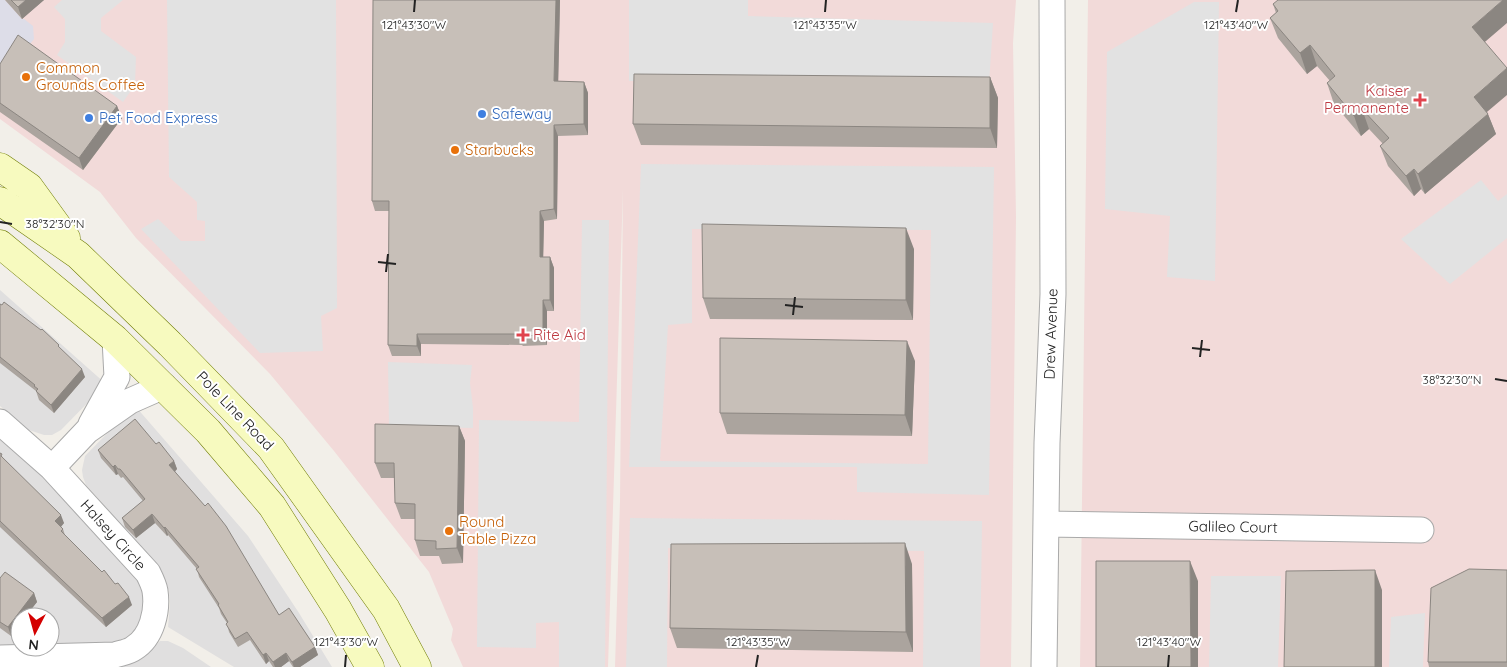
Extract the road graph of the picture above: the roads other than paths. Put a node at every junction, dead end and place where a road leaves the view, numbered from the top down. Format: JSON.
{"nodes":[{"id":1,"x":1052,"y":0,"type":"edge"},
{"id":2,"x":0,"y":167,"type":"edge"},
{"id":3,"x":0,"y":201,"type":"edge"},
{"id":4,"x":0,"y":244,"type":"edge"},
{"id":5,"x":78,"y":255,"type":"junction"},
{"id":6,"x":115,"y":339,"type":"junction"},
{"id":7,"x":164,"y":386,"type":"junction"},
{"id":8,"x":0,"y":422,"type":"edge"},
{"id":9,"x":87,"y":431,"type":"junction"},
{"id":10,"x":52,"y":468,"type":"junction"},
{"id":11,"x":1046,"y":524,"type":"junction"},
{"id":12,"x":1421,"y":530,"type":"dead end"},
{"id":13,"x":0,"y":658,"type":"edge"},
{"id":14,"x":370,"y":667,"type":"edge"},
{"id":15,"x":417,"y":667,"type":"edge"},
{"id":16,"x":1044,"y":667,"type":"edge"}],
"edges":[{"from":1,"to":11,"type":"street","name":"Drew Avenue"},
{"from":2,"to":5,"type":"main road"},
{"from":3,"to":5,"type":"main road","name":"Pole Line Road"},
{"from":4,"to":6,"type":"main road"},
{"from":5,"to":15,"type":"main road","name":"Pole Line Road"},
{"from":6,"to":7,"type":"main road"},
{"from":6,"to":9,"type":"street"},
{"from":7,"to":9,"type":"street"},
{"from":7,"to":14,"type":"main road"},
{"from":8,"to":10,"type":"street","name":"Halsey Circle"},
{"from":9,"to":10,"type":"street"},
{"from":10,"to":13,"type":"street","name":"Halsey Circle"},
{"from":11,"to":12,"type":"street","name":"Galileo Court"},
{"from":11,"to":16,"type":"street","name":"Drew Avenue"}]}
